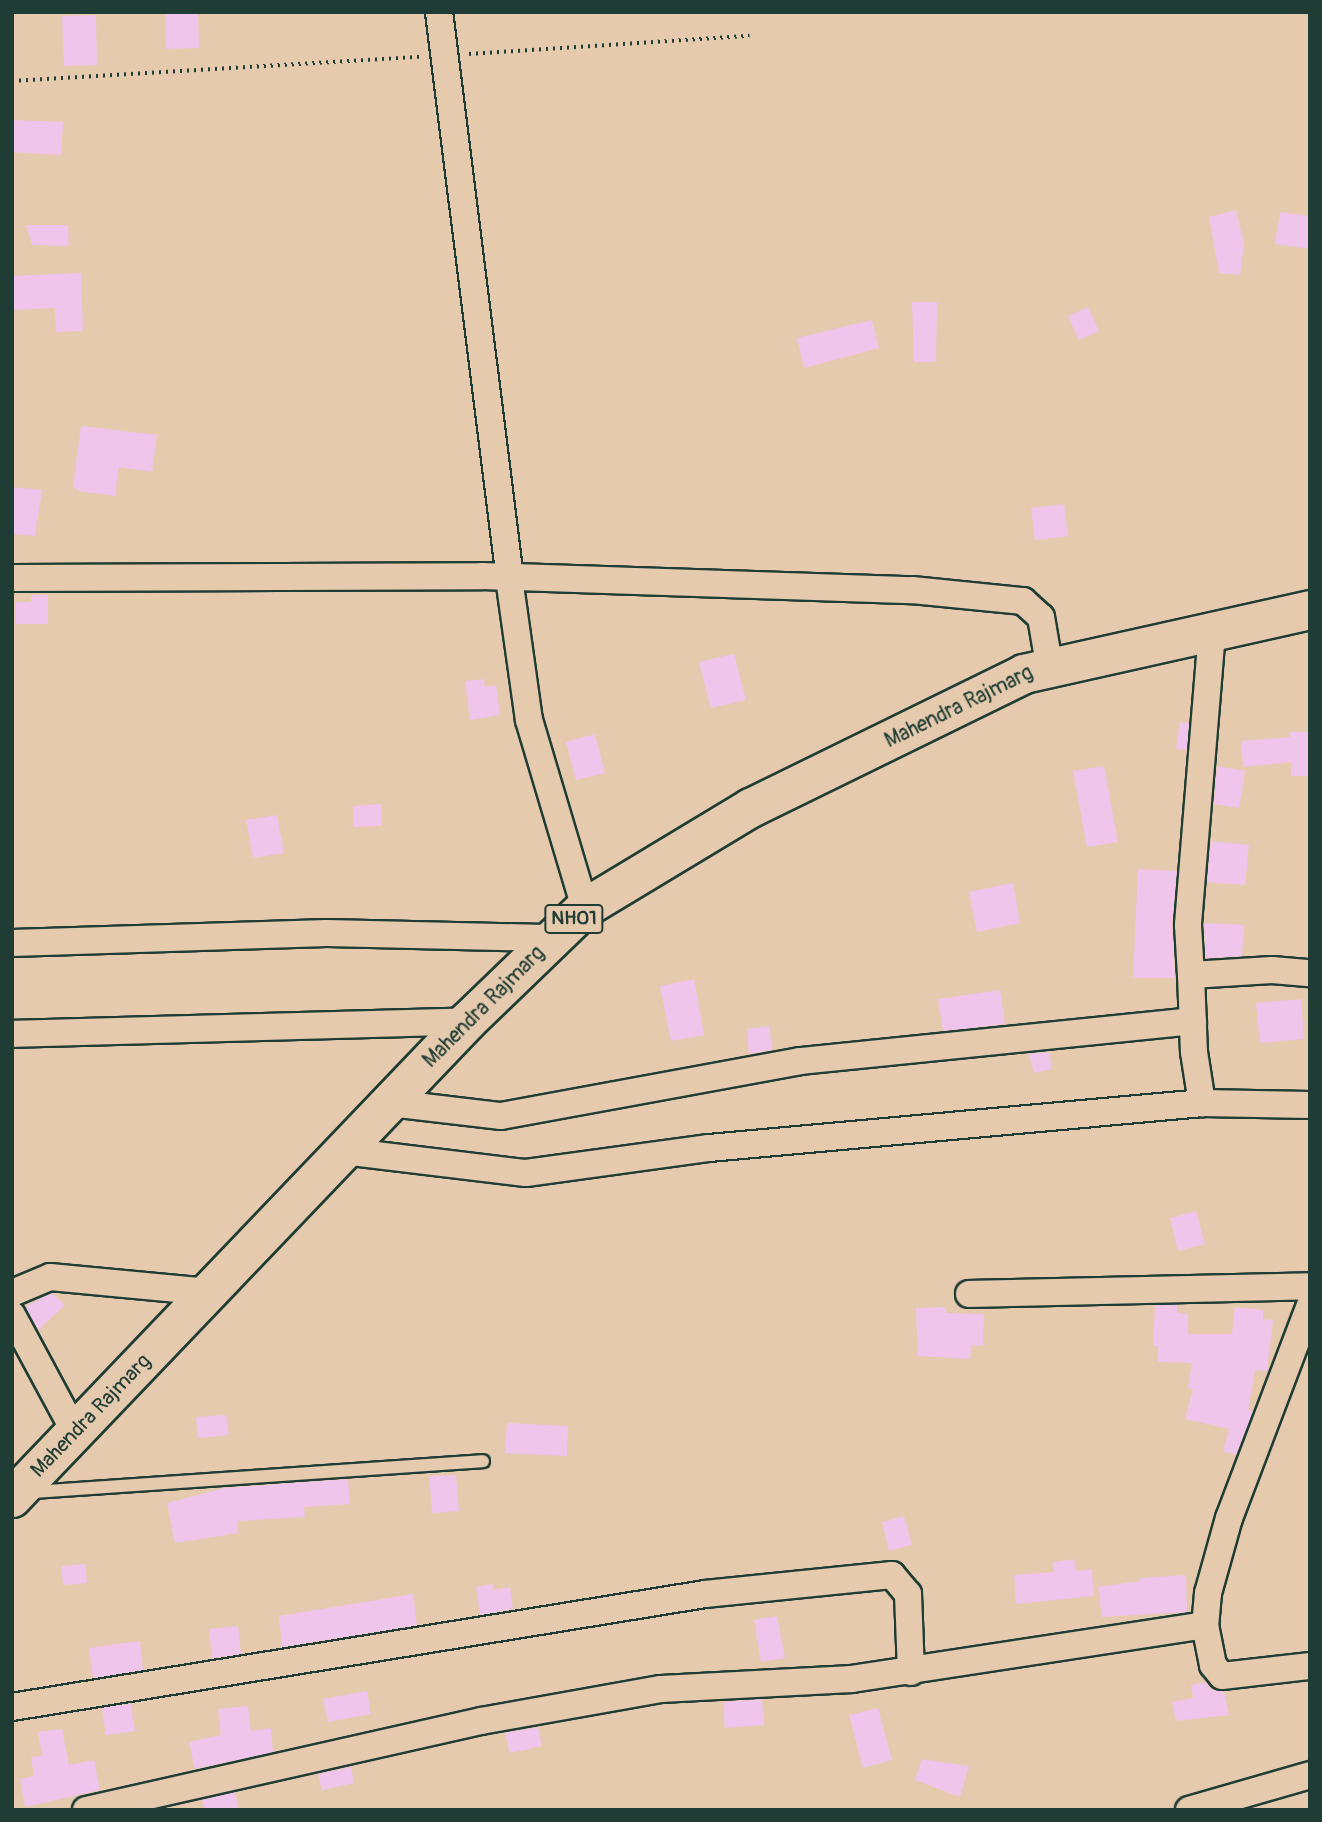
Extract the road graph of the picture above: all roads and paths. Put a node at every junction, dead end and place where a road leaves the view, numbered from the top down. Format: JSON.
{"nodes":[{"id":1,"x":439,"y":12,"type":"edge"},
{"id":2,"x":750,"y":36,"type":"dead end"},
{"id":3,"x":443,"y":56,"type":"junction"},
{"id":4,"x":12,"y":81,"type":"edge"},
{"id":5,"x":12,"y":578,"type":"edge"},
{"id":6,"x":509,"y":579,"type":"junction"},
{"id":7,"x":1310,"y":610,"type":"edge"},
{"id":8,"x":1212,"y":632,"type":"junction"},
{"id":9,"x":1049,"y":664,"type":"junction"},
{"id":10,"x":585,"y":908,"type":"junction"},
{"id":11,"x":554,"y":938,"type":"junction"},
{"id":12,"x":12,"y":943,"type":"edge"},
{"id":13,"x":1310,"y":973,"type":"edge"},
{"id":14,"x":1191,"y":975,"type":"junction"},
{"id":15,"x":468,"y":1021,"type":"junction"},
{"id":16,"x":1193,"y":1021,"type":"junction"},
{"id":17,"x":12,"y":1034,"type":"edge"},
{"id":18,"x":390,"y":1103,"type":"junction"},
{"id":19,"x":1202,"y":1103,"type":"junction"},
{"id":20,"x":1310,"y":1105,"type":"edge"},
{"id":21,"x":343,"y":1152,"type":"junction"},
{"id":22,"x":1310,"y":1286,"type":"edge"},
{"id":23,"x":209,"y":1292,"type":"junction"},
{"id":24,"x":12,"y":1293,"type":"edge"},
{"id":25,"x":969,"y":1294,"type":"dead end"},
{"id":26,"x":1310,"y":1305,"type":"edge"},
{"id":27,"x":12,"y":1315,"type":"edge"},
{"id":28,"x":75,"y":1432,"type":"junction"},
{"id":29,"x":483,"y":1461,"type":"dead end"},
{"id":30,"x":15,"y":1495,"type":"edge"},
{"id":31,"x":1205,"y":1625,"type":"junction"},
{"id":32,"x":1310,"y":1666,"type":"edge"},
{"id":33,"x":911,"y":1672,"type":"junction"},
{"id":34,"x":12,"y":1707,"type":"edge"},
{"id":35,"x":1310,"y":1774,"type":"edge"},
{"id":36,"x":86,"y":1810,"type":"edge"},
{"id":37,"x":1189,"y":1810,"type":"edge"}],
"edges":[{"from":1,"to":3,"type":"street"},
{"from":2,"to":3,"type":"path"},
{"from":3,"to":4,"type":"path"},
{"from":3,"to":6,"type":"street"},
{"from":5,"to":6,"type":"street"},
{"from":6,"to":9,"type":"street"},
{"from":6,"to":10,"type":"street"},
{"from":7,"to":8,"type":"highway","name":"Mahendra Rajmarg","number":"NH01"},
{"from":8,"to":9,"type":"highway","name":"Mahendra Rajmarg","number":"NH01"},
{"from":8,"to":14,"type":"street"},
{"from":9,"to":10,"type":"highway","name":"Mahendra Rajmarg","number":"NH01"},
{"from":10,"to":11,"type":"highway","name":"Mahendra Rajmarg","number":"NH01"},
{"from":11,"to":12,"type":"street"},
{"from":11,"to":15,"type":"highway","name":"Mahendra Rajmarg","number":"NH01"},
{"from":13,"to":14,"type":"street"},
{"from":14,"to":16,"type":"street"},
{"from":15,"to":17,"type":"street"},
{"from":15,"to":18,"type":"highway","name":"Mahendra Rajmarg","number":"NH01"},
{"from":16,"to":18,"type":"street"},
{"from":16,"to":19,"type":"street"},
{"from":18,"to":21,"type":"highway","name":"Mahendra Rajmarg","number":"NH01"},
{"from":19,"to":20,"type":"street"},
{"from":19,"to":21,"type":"street"},
{"from":21,"to":23,"type":"highway","name":"Mahendra Rajmarg","number":"NH01"},
{"from":22,"to":25,"type":"street"},
{"from":23,"to":24,"type":"street"},
{"from":23,"to":28,"type":"highway","name":"Mahendra Rajmarg","number":"NH01"},
{"from":26,"to":31,"type":"street"},
{"from":27,"to":28,"type":"street"},
{"from":28,"to":30,"type":"highway","name":"Mahendra Rajmarg","number":"NH01"},
{"from":29,"to":30,"type":"lane"},
{"from":31,"to":32,"type":"street"},
{"from":31,"to":33,"type":"street"},
{"from":33,"to":34,"type":"street"},
{"from":33,"to":36,"type":"street"},
{"from":35,"to":37,"type":"street"}]}
